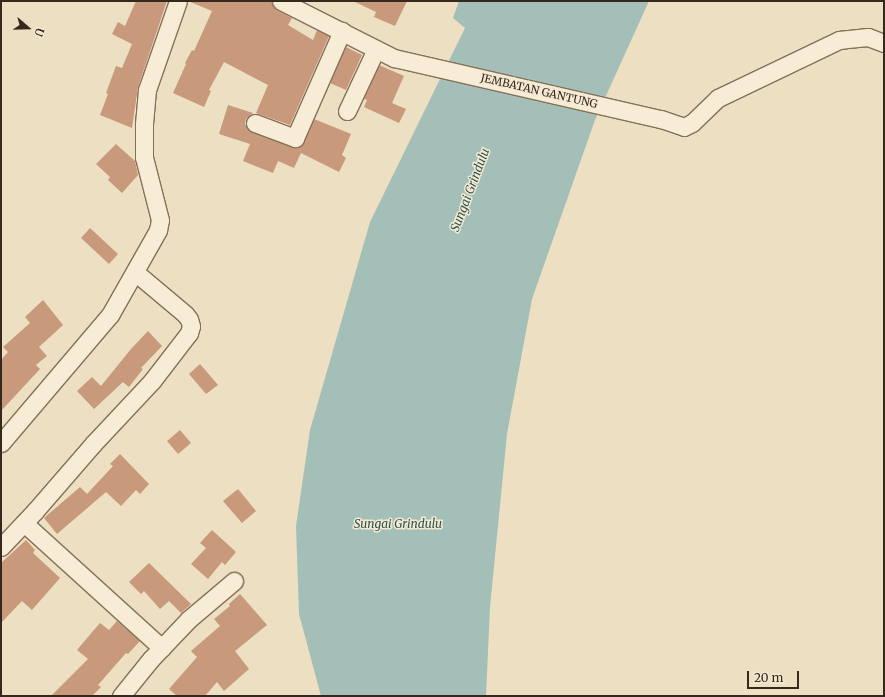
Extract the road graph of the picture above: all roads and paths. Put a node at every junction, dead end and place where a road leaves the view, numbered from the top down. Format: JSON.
{"nodes":[{"id":1,"x":178,"y":1,"type":"edge"},
{"id":2,"x":281,"y":1,"type":"edge"},
{"id":3,"x":342,"y":32,"type":"junction"},
{"id":4,"x":884,"y":43,"type":"edge"},
{"id":5,"x":376,"y":49,"type":"junction"},
{"id":6,"x":347,"y":111,"type":"dead end"},
{"id":7,"x":255,"y":123,"type":"dead end"},
{"id":8,"x":135,"y":272,"type":"junction"},
{"id":9,"x":1,"y":443,"type":"edge"},
{"id":10,"x":24,"y":523,"type":"junction"},
{"id":11,"x":1,"y":547,"type":"edge"},
{"id":12,"x":234,"y":581,"type":"dead end"},
{"id":13,"x":162,"y":648,"type":"junction"},
{"id":14,"x":121,"y":696,"type":"edge"}],
"edges":[{"from":1,"to":8,"type":"street"},
{"from":2,"to":3,"type":"street","name":"JEMBATAN GANTUNG"},
{"from":3,"to":5,"type":"street","name":"JEMBATAN GANTUNG"},
{"from":3,"to":7,"type":"street"},
{"from":4,"to":5,"type":"street","name":"JEMBATAN GANTUNG"},
{"from":5,"to":6,"type":"street"},
{"from":8,"to":9,"type":"street"},
{"from":8,"to":10,"type":"street"},
{"from":10,"to":11,"type":"street"},
{"from":10,"to":13,"type":"street"},
{"from":12,"to":13,"type":"street"},
{"from":13,"to":14,"type":"street"}]}
